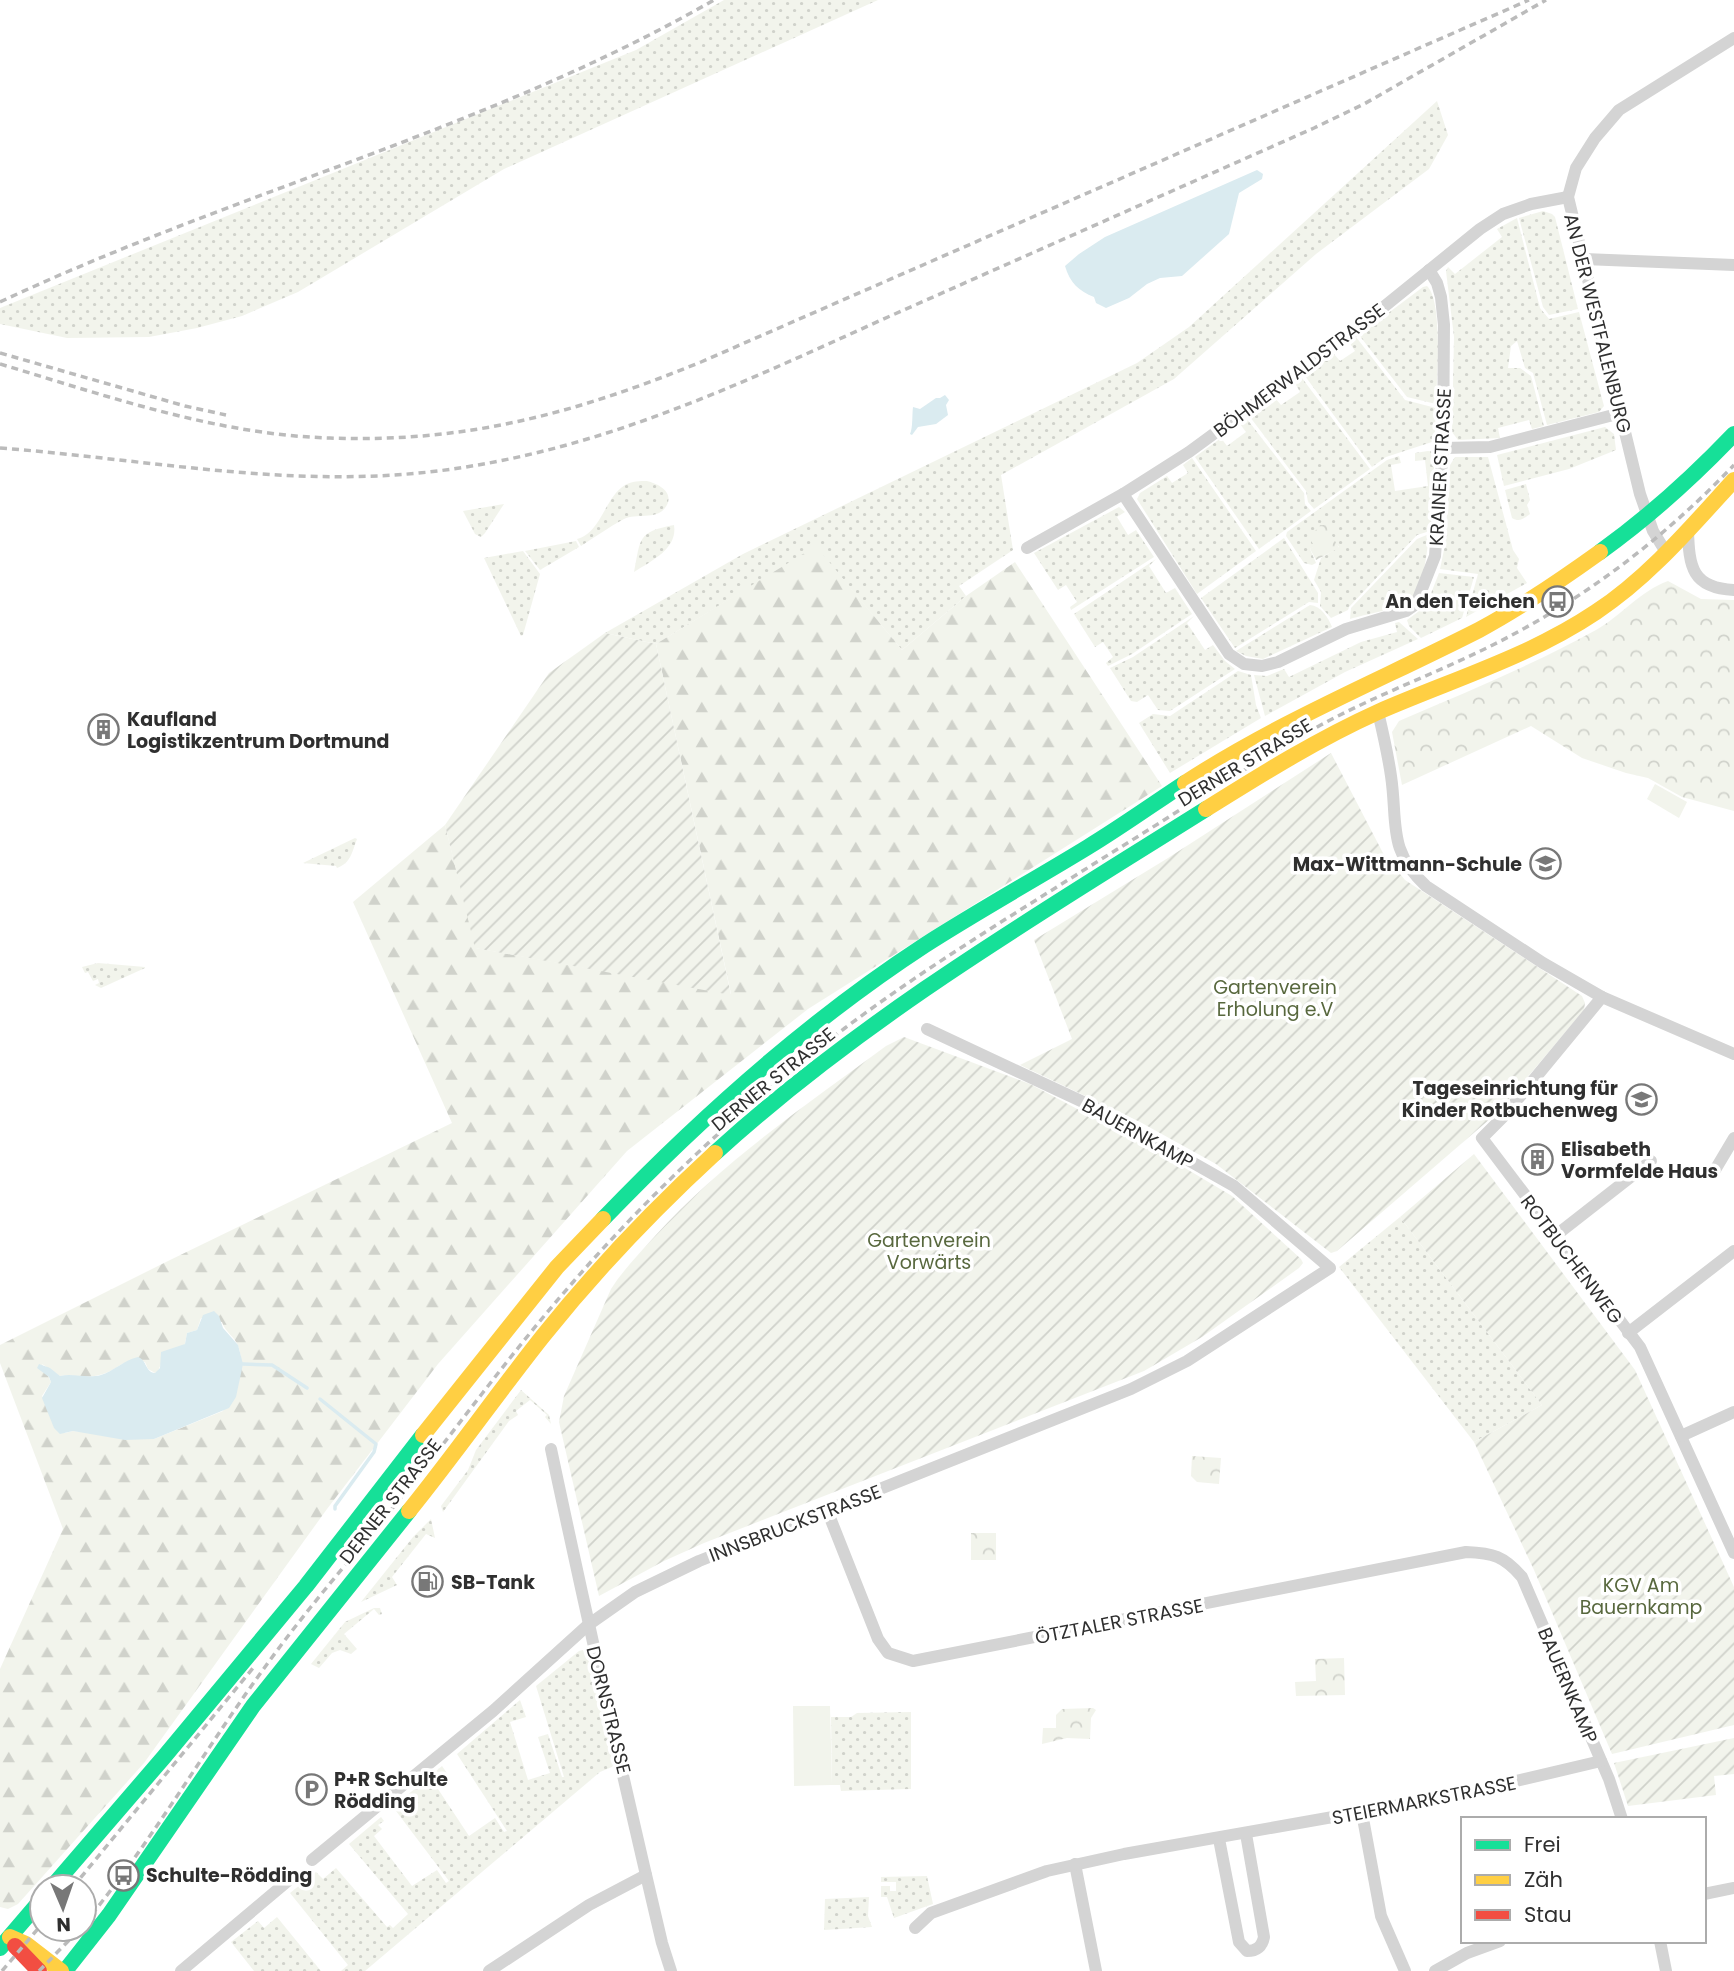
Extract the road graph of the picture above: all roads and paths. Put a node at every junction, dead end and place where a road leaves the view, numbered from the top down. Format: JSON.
{"nodes":[{"id":1,"x":1734,"y":38,"type":"edge"},
{"id":2,"x":1568,"y":197,"type":"junction"},
{"id":3,"x":1584,"y":259,"type":"junction"},
{"id":4,"x":1734,"y":265,"type":"edge"},
{"id":5,"x":1429,"y":271,"type":"junction"},
{"id":6,"x":1621,"y":413,"type":"junction"},
{"id":7,"x":1734,"y":434,"type":"edge"},
{"id":8,"x":1443,"y":448,"type":"junction"},
{"id":9,"x":1734,"y":480,"type":"edge"},
{"id":10,"x":1123,"y":494,"type":"junction"},
{"id":11,"x":1648,"y":517,"type":"junction"},
{"id":12,"x":1688,"y":530,"type":"junction"},
{"id":13,"x":1027,"y":548,"type":"dead end"},
{"id":14,"x":1667,"y":554,"type":"junction"},
{"id":15,"x":1734,"y":590,"type":"edge"},
{"id":16,"x":1378,"y":712,"type":"junction"},
{"id":17,"x":1602,"y":997,"type":"junction"},
{"id":18,"x":927,"y":1029,"type":"dead end"},
{"id":19,"x":1734,"y":1054,"type":"edge"},
{"id":20,"x":1734,"y":1138,"type":"edge"},
{"id":21,"x":1651,"y":1161,"type":"dead end"},
{"id":22,"x":1715,"y":1170,"type":"dead end"},
{"id":23,"x":1555,"y":1236,"type":"junction"},
{"id":24,"x":1734,"y":1251,"type":"edge"},
{"id":25,"x":1329,"y":1268,"type":"joint"},
{"id":26,"x":1628,"y":1333,"type":"junction"},
{"id":27,"x":1734,"y":1412,"type":"edge"},
{"id":28,"x":1681,"y":1436,"type":"junction"},
{"id":29,"x":551,"y":1448,"type":"dead end"},
{"id":30,"x":827,"y":1510,"type":"junction"},
{"id":31,"x":1734,"y":1552,"type":"edge"},
{"id":32,"x":1504,"y":1558,"type":"joint"},
{"id":33,"x":588,"y":1625,"type":"junction"},
{"id":34,"x":1601,"y":1761,"type":"junction"},
{"id":35,"x":1362,"y":1813,"type":"junction"},
{"id":36,"x":1621,"y":1817,"type":"edge"},
{"id":37,"x":1246,"y":1834,"type":"junction"},
{"id":38,"x":1219,"y":1839,"type":"junction"},
{"id":39,"x":312,"y":1860,"type":"dead end"},
{"id":40,"x":1075,"y":1864,"type":"junction"},
{"id":41,"x":64,"y":1873,"type":"edge"},
{"id":42,"x":646,"y":1875,"type":"junction"},
{"id":43,"x":289,"y":1880,"type":"dead end"},
{"id":44,"x":1734,"y":1888,"type":"edge"},
{"id":45,"x":1706,"y":1894,"type":"edge"},
{"id":46,"x":28,"y":1913,"type":"edge"},
{"id":47,"x":915,"y":1928,"type":"dead end"},
{"id":48,"x":3,"y":1938,"type":"edge"},
{"id":49,"x":1494,"y":1943,"type":"edge"},
{"id":50,"x":1660,"y":1943,"type":"edge"},
{"id":51,"x":39,"y":1971,"type":"edge"},
{"id":52,"x":63,"y":1971,"type":"edge"},
{"id":53,"x":181,"y":1971,"type":"edge"},
{"id":54,"x":489,"y":1971,"type":"edge"},
{"id":55,"x":671,"y":1971,"type":"edge"},
{"id":56,"x":1096,"y":1971,"type":"edge"},
{"id":57,"x":1405,"y":1971,"type":"edge"},
{"id":58,"x":1435,"y":1971,"type":"edge"},
{"id":59,"x":1666,"y":1971,"type":"edge"}],
"edges":[{"from":1,"to":2,"type":"street","name":"AN DER WESTFALENBURG"},
{"from":2,"to":3,"type":"street","name":"AN DER WESTFALENBURG"},
{"from":2,"to":5,"type":"street","name":"BÖHMERWALDSTRASSE"},
{"from":3,"to":4,"type":"street"},
{"from":3,"to":6,"type":"street","name":"AN DER WESTFALENBURG"},
{"from":5,"to":8,"type":"street","name":"KRAINER STRASSE"},
{"from":5,"to":10,"type":"street","name":"BÖHMERWALDSTRASSE"},
{"from":6,"to":8,"type":"street"},
{"from":6,"to":11,"type":"street","name":"AN DER WESTFALENBURG"},
{"from":7,"to":11,"type":"main road","name":"DERNER STRASSE"},
{"from":8,"to":10,"type":"street","name":"KRAINER STRASSE"},
{"from":9,"to":12,"type":"main road","name":"DERNER STRASSE"},
{"from":10,"to":13,"type":"street","name":"BÖHMERWALDSTRASSE"},
{"from":11,"to":14,"type":"street","name":"AN DER WESTFALENBURG"},
{"from":11,"to":41,"type":"main road","name":"DERNER STRASSE"},
{"from":12,"to":14,"type":"main road","name":"DERNER STRASSE"},
{"from":12,"to":15,"type":"street"},
{"from":14,"to":16,"type":"main road","name":"DERNER STRASSE"},
{"from":16,"to":17,"type":"street"},
{"from":16,"to":52,"type":"main road","name":"DERNER STRASSE"},
{"from":17,"to":19,"type":"street"},
{"from":17,"to":23,"type":"street","name":"ROTBUCHENWEG"},
{"from":18,"to":25,"type":"street","name":"BAUERNKAMP"},
{"from":20,"to":22,"type":"street"},
{"from":21,"to":23,"type":"street"},
{"from":23,"to":26,"type":"street","name":"ROTBUCHENWEG"},
{"from":24,"to":26,"type":"street"},
{"from":25,"to":30,"type":"street","name":"INNSBRUCKSTRASSE"},
{"from":26,"to":28,"type":"street","name":"ROTBUCHENWEG"},
{"from":27,"to":28,"type":"street"},
{"from":28,"to":31,"type":"street","name":"ROTBUCHENWEG"},
{"from":29,"to":33,"type":"street","name":"DORNSTRASSE"},
{"from":30,"to":32,"type":"street","name":"ÖTZTALER STRASSE"},
{"from":30,"to":33,"type":"street","name":"INNSBRUCKSTRASSE"},
{"from":32,"to":34,"type":"street","name":"BAUERNKAMP"},
{"from":33,"to":39,"type":"street","name":"INNSBRUCKSTRASSE"},
{"from":33,"to":42,"type":"street","name":"DORNSTRASSE"},
{"from":34,"to":35,"type":"street","name":"STEIERMARKSTRASSE"},
{"from":34,"to":36,"type":"street","name":"BAUERNKAMP"},
{"from":35,"to":37,"type":"street","name":"STEIERMARKSTRASSE"},
{"from":35,"to":57,"type":"street"},
{"from":37,"to":38,"type":"street","name":"STEIERMARKSTRASSE"},
{"from":37,"to":38,"type":"street"},
{"from":38,"to":40,"type":"street","name":"STEIERMARKSTRASSE"},
{"from":40,"to":47,"type":"street","name":"STEIERMARKSTRASSE"},
{"from":40,"to":56,"type":"street"},
{"from":42,"to":54,"type":"street"},
{"from":42,"to":55,"type":"street","name":"DORNSTRASSE"},
{"from":43,"to":53,"type":"street"},
{"from":44,"to":45,"type":"street"},
{"from":46,"to":48,"type":"main road"},
{"from":48,"to":51,"type":"main road"},
{"from":48,"to":52,"type":"main road"},
{"from":49,"to":58,"type":"street"},
{"from":50,"to":59,"type":"street"}]}
